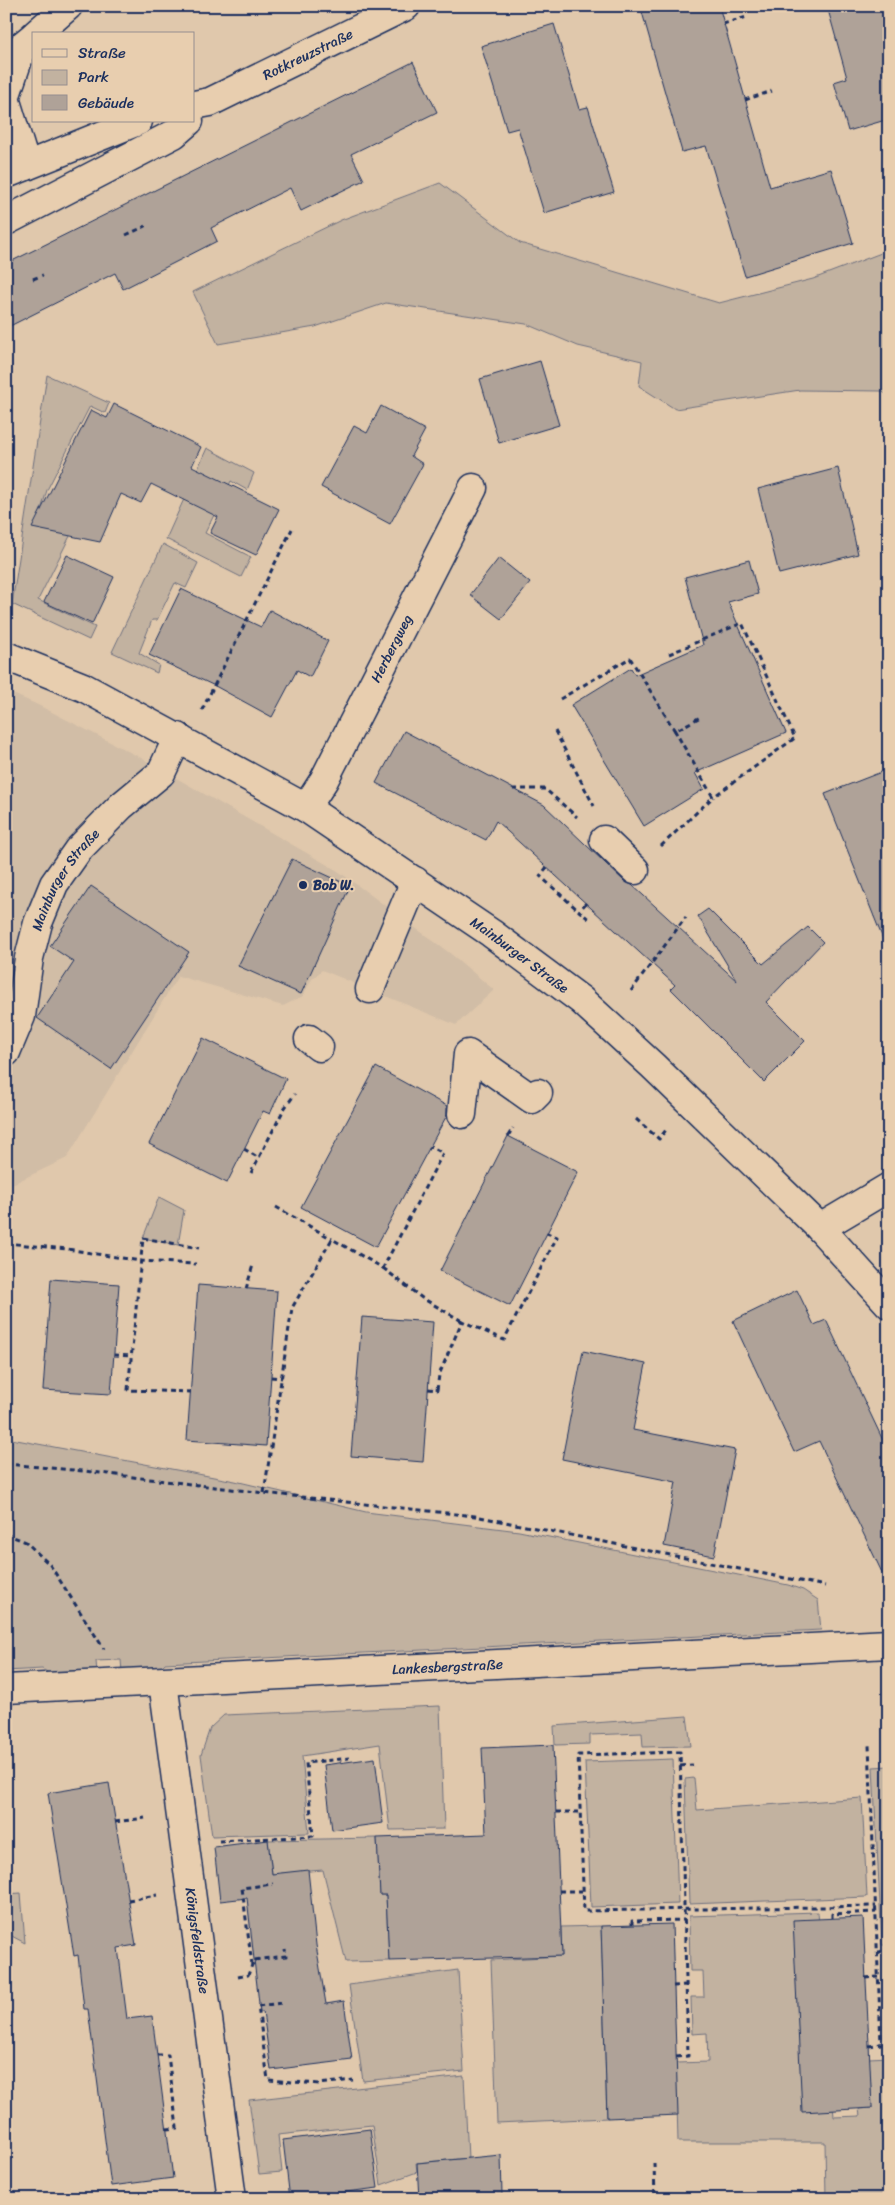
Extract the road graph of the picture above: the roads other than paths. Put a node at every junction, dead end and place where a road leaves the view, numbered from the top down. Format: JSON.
{"nodes":[{"id":1,"x":68,"y":6,"type":"edge"},
{"id":2,"x":406,"y":6,"type":"edge"},
{"id":3,"x":38,"y":32,"type":"edge"},
{"id":4,"x":32,"y":38,"type":"edge"},
{"id":5,"x":6,"y":95,"type":"edge"},
{"id":6,"x":6,"y":101,"type":"edge"},
{"id":7,"x":199,"y":108,"type":"edge"},
{"id":8,"x":136,"y":122,"type":"edge"},
{"id":9,"x":187,"y":122,"type":"edge"},
{"id":10,"x":16,"y":170,"type":"edge"},
{"id":11,"x":6,"y":221,"type":"edge"},
{"id":12,"x":473,"y":488,"type":"dead end"},
{"id":13,"x":6,"y":656,"type":"edge"},
{"id":14,"x":178,"y":737,"type":"junction"},
{"id":15,"x":306,"y":808,"type":"junction"},
{"id":16,"x":415,"y":881,"type":"junction"},
{"id":17,"x":370,"y":989,"type":"dead end"},
{"id":18,"x":6,"y":1052,"type":"edge"},
{"id":19,"x":538,"y":1093,"type":"dead end"},
{"id":20,"x":462,"y":1114,"type":"dead end"},
{"id":21,"x":889,"y":1187,"type":"edge"},
{"id":22,"x":820,"y":1228,"type":"junction"},
{"id":23,"x":889,"y":1304,"type":"edge"},
{"id":24,"x":889,"y":1644,"type":"edge"},
{"id":25,"x":163,"y":1682,"type":"junction"},
{"id":26,"x":6,"y":1689,"type":"edge"},
{"id":27,"x":232,"y":2199,"type":"edge"}],
"edges":[{"from":1,"to":3,"type":"street"},
{"from":2,"to":7,"type":"street","name":"Rotkreuzstraße"},
{"from":4,"to":5,"type":"street"},
{"from":6,"to":10,"type":"street"},
{"from":8,"to":10,"type":"street"},
{"from":9,"to":11,"type":"street"},
{"from":12,"to":15,"type":"street","name":"Herbergweg"},
{"from":13,"to":14,"type":"street","name":"Mainburger Straße"},
{"from":14,"to":15,"type":"street","name":"Mainburger Straße"},
{"from":14,"to":18,"type":"street","name":"Mainburger Straße"},
{"from":15,"to":16,"type":"street","name":"Mainburger Straße"},
{"from":16,"to":17,"type":"street"},
{"from":16,"to":22,"type":"street","name":"Mainburger Straße"},
{"from":19,"to":20,"type":"street"},
{"from":21,"to":22,"type":"street"},
{"from":22,"to":23,"type":"street","name":"Mainburger Straße"},
{"from":24,"to":25,"type":"street","name":"Lankesbergstraße"},
{"from":25,"to":26,"type":"street","name":"Lankesbergstraße"},
{"from":25,"to":27,"type":"street","name":"Königsfeldstraße"}]}
